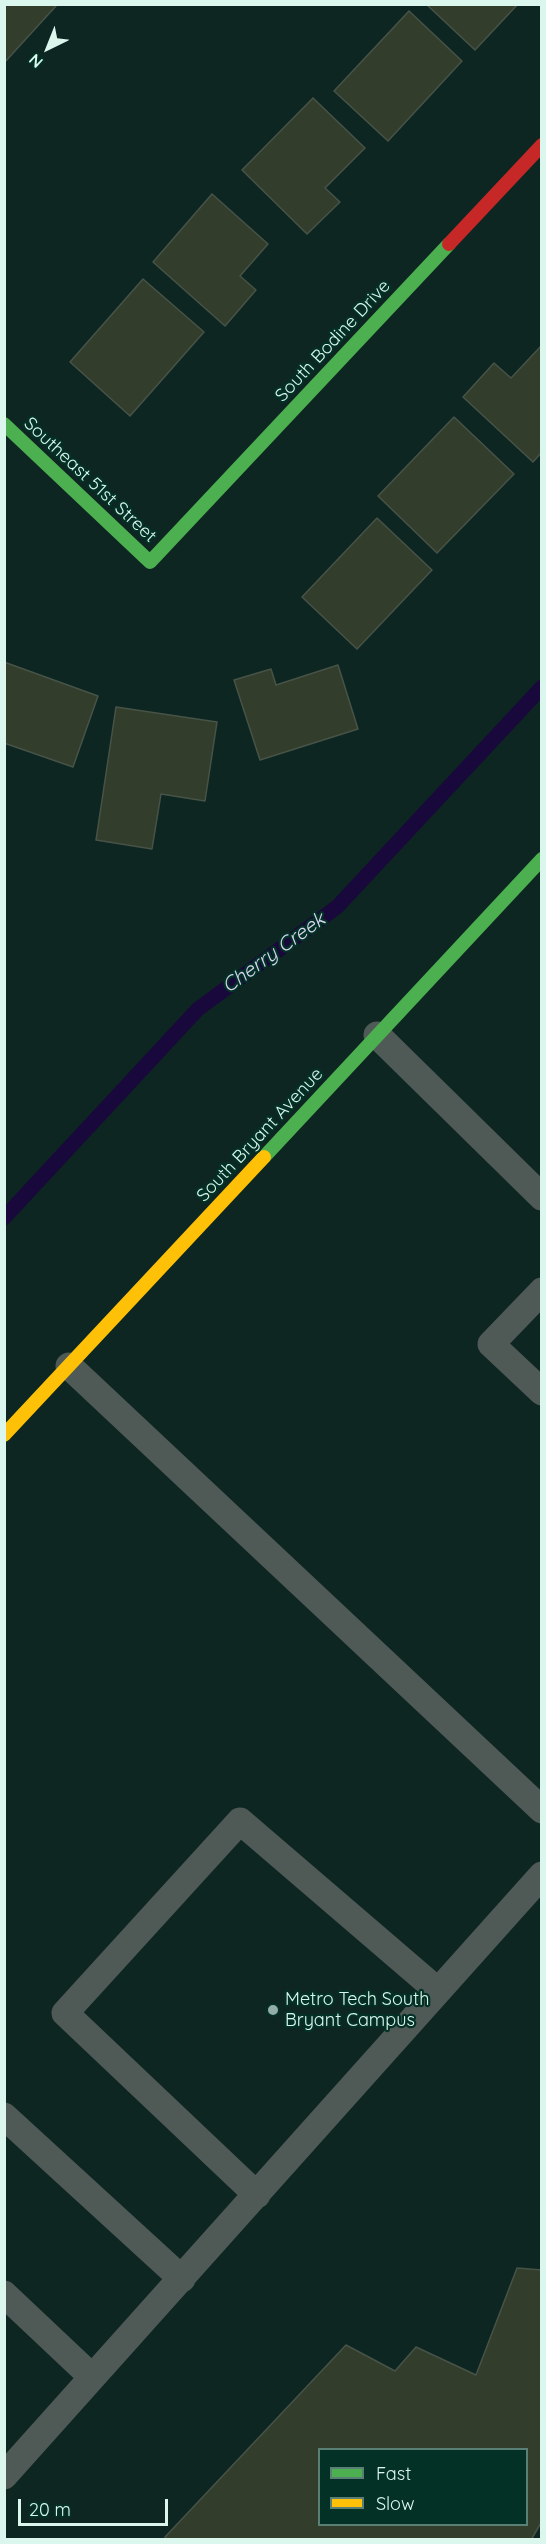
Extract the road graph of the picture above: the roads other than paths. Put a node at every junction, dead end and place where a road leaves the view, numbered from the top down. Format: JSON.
{"nodes":[{"id":1,"x":542,"y":145,"type":"edge"},
{"id":2,"x":4,"y":424,"type":"edge"},
{"id":3,"x":150,"y":562,"type":"joint"},
{"id":4,"x":542,"y":859,"type":"edge"},
{"id":5,"x":377,"y":1035,"type":"junction"},
{"id":6,"x":542,"y":1197,"type":"edge"},
{"id":7,"x":542,"y":1291,"type":"edge"},
{"id":8,"x":69,"y":1366,"type":"junction"},
{"id":9,"x":542,"y":1392,"type":"edge"},
{"id":10,"x":4,"y":1435,"type":"edge"},
{"id":11,"x":542,"y":1810,"type":"edge"},
{"id":12,"x":542,"y":1875,"type":"edge"},
{"id":13,"x":438,"y":1991,"type":"junction"},
{"id":14,"x":4,"y":2116,"type":"edge"},
{"id":15,"x":257,"y":2194,"type":"junction"},
{"id":16,"x":182,"y":2279,"type":"junction"},
{"id":17,"x":4,"y":2294,"type":"edge"},
{"id":18,"x":92,"y":2378,"type":"junction"},
{"id":19,"x":9,"y":2462,"type":"edge"}],
"edges":[{"from":1,"to":3,"type":"main road","name":"South Bodine Drive"},
{"from":2,"to":3,"type":"main road","name":"Southeast 51st Street"},
{"from":4,"to":5,"type":"main road","name":"South Bryant Avenue"},
{"from":5,"to":6,"type":"lane"},
{"from":5,"to":8,"type":"main road","name":"South Bryant Avenue"},
{"from":7,"to":9,"type":"lane"},
{"from":8,"to":10,"type":"main road","name":"South Bryant Avenue"},
{"from":8,"to":11,"type":"lane"},
{"from":12,"to":13,"type":"lane"},
{"from":13,"to":15,"type":"lane"},
{"from":13,"to":15,"type":"lane"},
{"from":14,"to":16,"type":"lane"},
{"from":15,"to":16,"type":"lane"},
{"from":16,"to":18,"type":"lane"},
{"from":17,"to":18,"type":"lane"},
{"from":18,"to":19,"type":"lane"}]}
